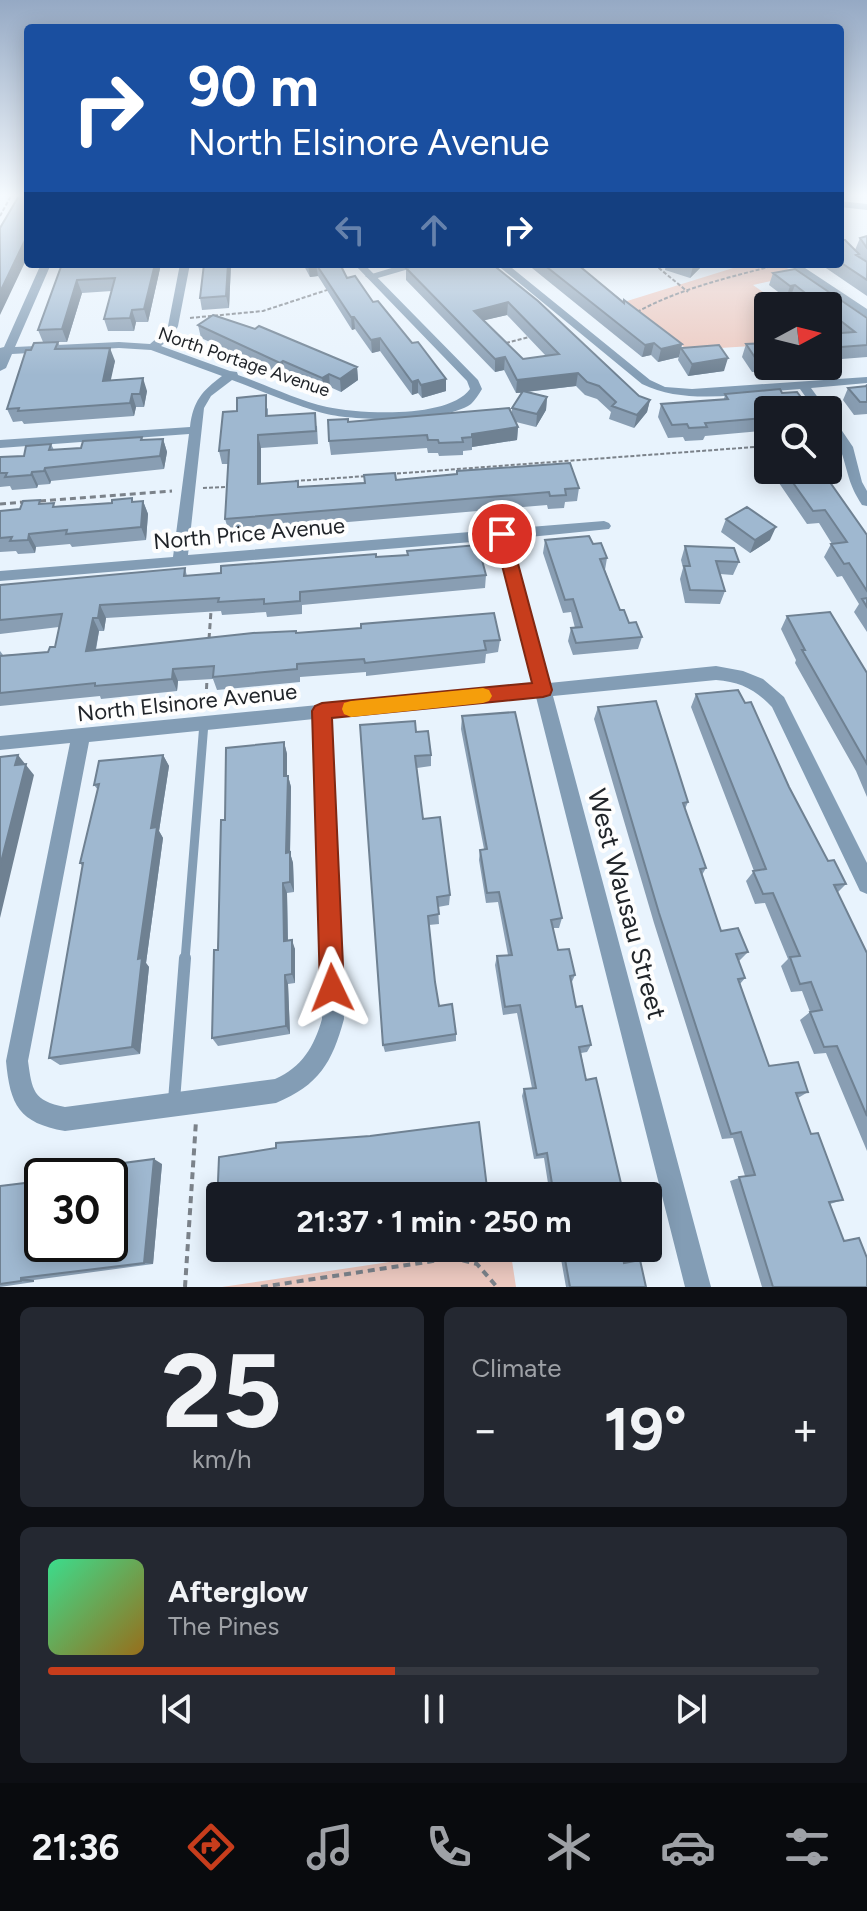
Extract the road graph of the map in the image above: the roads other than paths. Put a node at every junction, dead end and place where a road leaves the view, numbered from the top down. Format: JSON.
{"nodes":[{"id":1,"x":44,"y":268,"type":"edge"},
{"id":2,"x":184,"y":268,"type":"edge"},
{"id":3,"x":363,"y":268,"type":"edge"},
{"id":4,"x":404,"y":268,"type":"edge"},
{"id":5,"x":506,"y":268,"type":"edge"},
{"id":6,"x":798,"y":268,"type":"edge"},
{"id":7,"x":371,"y":276,"type":"junction"},
{"id":8,"x":867,"y":314,"type":"edge"},
{"id":9,"x":153,"y":347,"type":"junction"},
{"id":10,"x":4,"y":351,"type":"edge"},
{"id":11,"x":0,"y":368,"type":"edge"},
{"id":12,"x":233,"y":374,"type":"junction"},
{"id":13,"x":867,"y":380,"type":"edge"},
{"id":14,"x":803,"y":385,"type":"junction"},
{"id":15,"x":811,"y":396,"type":"edge"},
{"id":16,"x":195,"y":430,"type":"junction"},
{"id":17,"x":842,"y":440,"type":"edge"},
{"id":18,"x":0,"y":444,"type":"edge"},
{"id":19,"x":867,"y":502,"type":"edge"},
{"id":20,"x":604,"y":526,"type":"dead end"},
{"id":21,"x":502,"y":534,"type":"junction"},
{"id":22,"x":180,"y":561,"type":"junction"},
{"id":23,"x":0,"y":576,"type":"edge"},
{"id":24,"x":543,"y":690,"type":"junction"},
{"id":25,"x":322,"y":711,"type":"junction"},
{"id":26,"x":204,"y":723,"type":"junction"},
{"id":27,"x":81,"y":735,"type":"junction"},
{"id":28,"x":0,"y":743,"type":"edge"},
{"id":29,"x":867,"y":884,"type":"edge"},
{"id":30,"x":185,"y":1103,"type":"junction"},
{"id":31,"x":698,"y":1287,"type":"edge"}],
"edges":[{"from":1,"to":10,"type":"street"},
{"from":2,"to":9,"type":"street"},
{"from":3,"to":7,"type":"street"},
{"from":4,"to":7,"type":"street"},
{"from":5,"to":14,"type":"street"},
{"from":6,"to":8,"type":"street"},
{"from":7,"to":12,"type":"street","name":"North Portage Avenue"},
{"from":9,"to":10,"type":"street","name":"North Portage Avenue"},
{"from":9,"to":12,"type":"street","name":"North Portage Avenue"},
{"from":10,"to":11,"type":"street"},
{"from":12,"to":16,"type":"street"},
{"from":13,"to":14,"type":"street"},
{"from":14,"to":15,"type":"street"},
{"from":16,"to":18,"type":"street"},
{"from":16,"to":22,"type":"street"},
{"from":17,"to":19,"type":"street"},
{"from":20,"to":21,"type":"street","name":"North Price Avenue"},
{"from":21,"to":22,"type":"street","name":"North Price Avenue"},
{"from":21,"to":24,"type":"street","name":"West Wausau Street"},
{"from":22,"to":23,"type":"street","name":"North Price Avenue"},
{"from":24,"to":25,"type":"street","name":"North Elsinore Avenue"},
{"from":24,"to":29,"type":"street","name":"North Elsinore Avenue"},
{"from":24,"to":31,"type":"street","name":"West Wausau Street"},
{"from":25,"to":26,"type":"street","name":"North Elsinore Avenue"},
{"from":25,"to":30,"type":"street"},
{"from":26,"to":27,"type":"street","name":"North Elsinore Avenue"},
{"from":26,"to":30,"type":"lane"},
{"from":27,"to":28,"type":"street","name":"North Elsinore Avenue"},
{"from":27,"to":30,"type":"street"}]}
